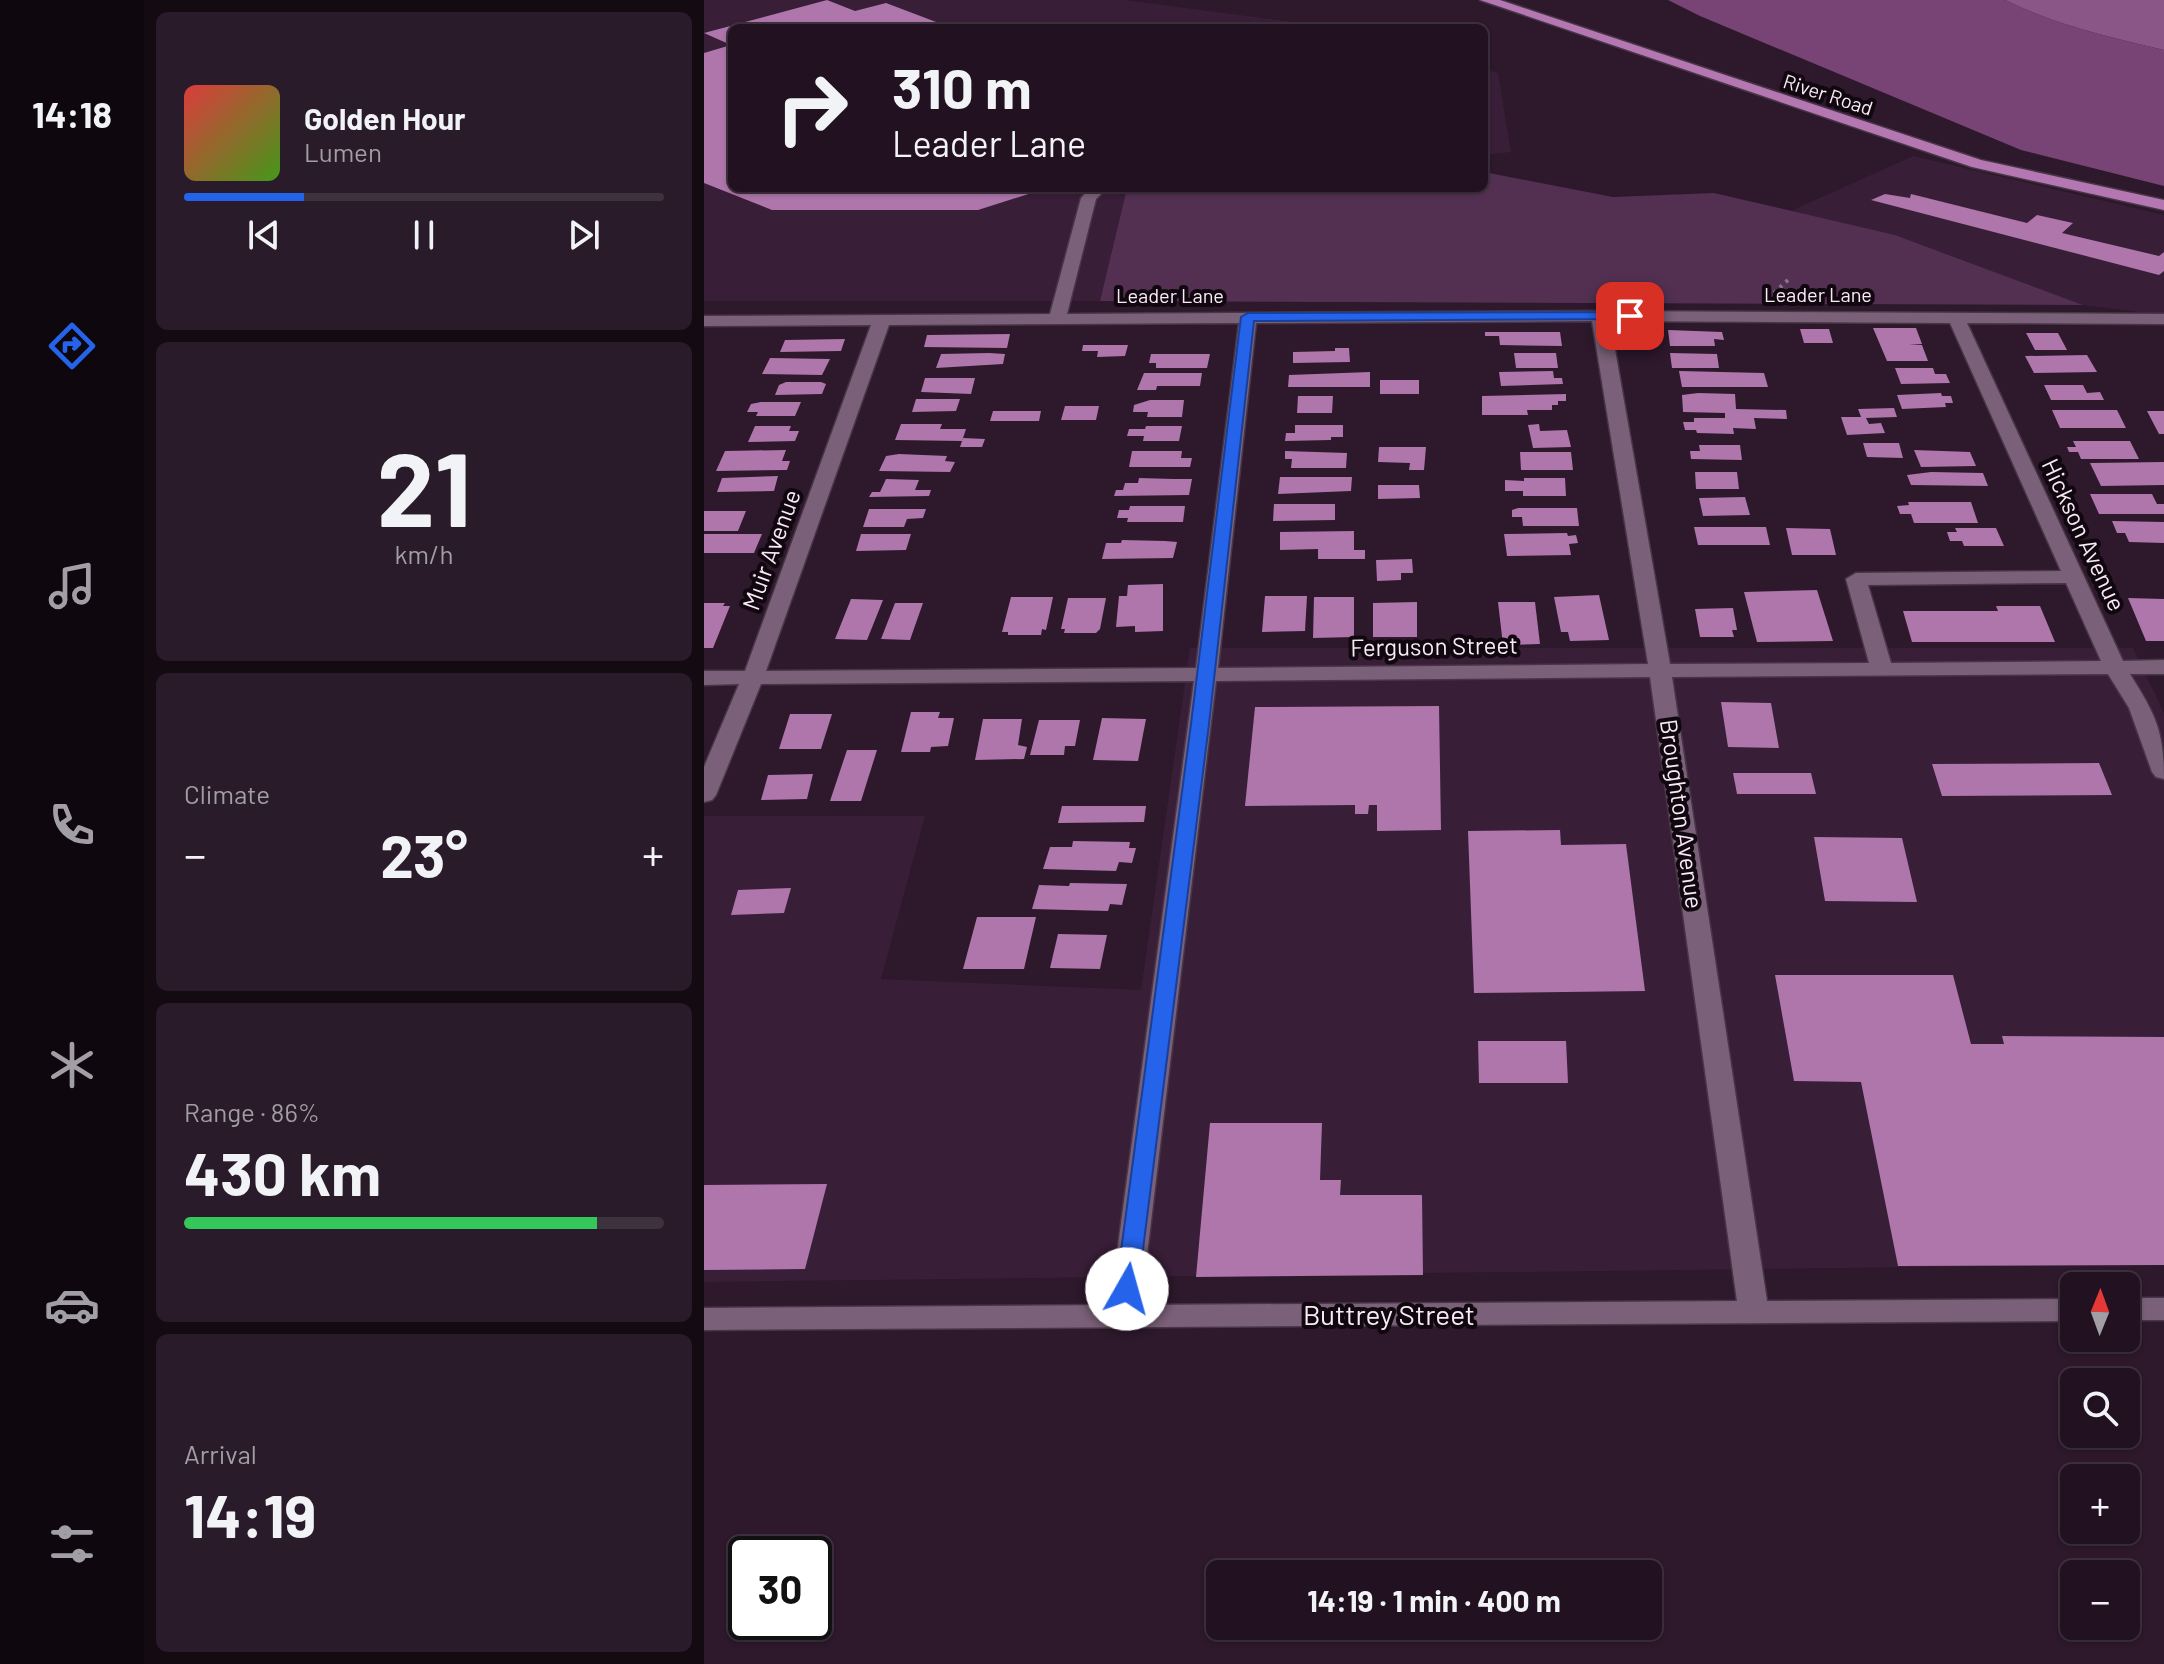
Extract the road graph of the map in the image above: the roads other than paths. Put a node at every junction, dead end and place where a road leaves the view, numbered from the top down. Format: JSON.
{"nodes":[{"id":1,"x":1487,"y":0,"type":"edge"},
{"id":2,"x":1095,"y":192,"type":"edge"},
{"id":3,"x":2164,"y":205,"type":"edge"},
{"id":4,"x":1600,"y":316,"type":"junction"},
{"id":5,"x":1248,"y":317,"type":"junction"},
{"id":6,"x":1057,"y":318,"type":"junction"},
{"id":7,"x":1956,"y":318,"type":"junction"},
{"id":8,"x":2164,"y":319,"type":"edge"},
{"id":9,"x":882,"y":320,"type":"junction"},
{"id":10,"x":704,"y":321,"type":"edge"},
{"id":11,"x":2074,"y":577,"type":"junction"},
{"id":12,"x":2164,"y":667,"type":"edge"},
{"id":13,"x":2115,"y":668,"type":"junction"},
{"id":14,"x":1882,"y":669,"type":"junction"},
{"id":15,"x":1658,"y":670,"type":"junction"},
{"id":16,"x":1205,"y":676,"type":"junction"},
{"id":17,"x":704,"y":678,"type":"edge"},
{"id":18,"x":753,"y":678,"type":"junction"},
{"id":19,"x":2164,"y":772,"type":"edge"},
{"id":20,"x":704,"y":795,"type":"edge"},
{"id":21,"x":2140,"y":1309,"type":"edge"},
{"id":22,"x":2164,"y":1309,"type":"edge"},
{"id":23,"x":2060,"y":1310,"type":"edge"},
{"id":24,"x":1754,"y":1313,"type":"junction"},
{"id":25,"x":1124,"y":1316,"type":"junction"},
{"id":26,"x":704,"y":1319,"type":"edge"}],
"edges":[{"from":1,"to":3,"type":"main road","name":"River Road"},
{"from":2,"to":6,"type":"street"},
{"from":4,"to":5,"type":"street","name":"Leader Lane"},
{"from":4,"to":7,"type":"street","name":"Leader Lane"},
{"from":4,"to":15,"type":"street","name":"Broughton Avenue"},
{"from":5,"to":6,"type":"street","name":"Leader Lane"},
{"from":5,"to":16,"type":"street"},
{"from":6,"to":9,"type":"street","name":"Leader Lane"},
{"from":7,"to":8,"type":"street","name":"Leader Lane"},
{"from":7,"to":11,"type":"street","name":"Hickson Avenue"},
{"from":9,"to":10,"type":"street","name":"Leader Lane"},
{"from":9,"to":18,"type":"street","name":"Muir Avenue"},
{"from":11,"to":13,"type":"street","name":"Hickson Avenue"},
{"from":11,"to":14,"type":"street"},
{"from":12,"to":13,"type":"street","name":"Ferguson Street"},
{"from":13,"to":14,"type":"street","name":"Ferguson Street"},
{"from":13,"to":19,"type":"street","name":"Hickson Avenue"},
{"from":14,"to":15,"type":"street","name":"Ferguson Street"},
{"from":15,"to":16,"type":"street","name":"Ferguson Street"},
{"from":15,"to":24,"type":"street","name":"Broughton Avenue"},
{"from":16,"to":18,"type":"street","name":"Ferguson Street"},
{"from":16,"to":25,"type":"street"},
{"from":17,"to":18,"type":"street","name":"Ferguson Street"},
{"from":18,"to":20,"type":"street","name":"Muir Avenue"},
{"from":21,"to":22,"type":"street"},
{"from":23,"to":24,"type":"street","name":"Buttrey Street"},
{"from":24,"to":25,"type":"street","name":"Buttrey Street"},
{"from":25,"to":26,"type":"street","name":"Buttrey Street"}]}
